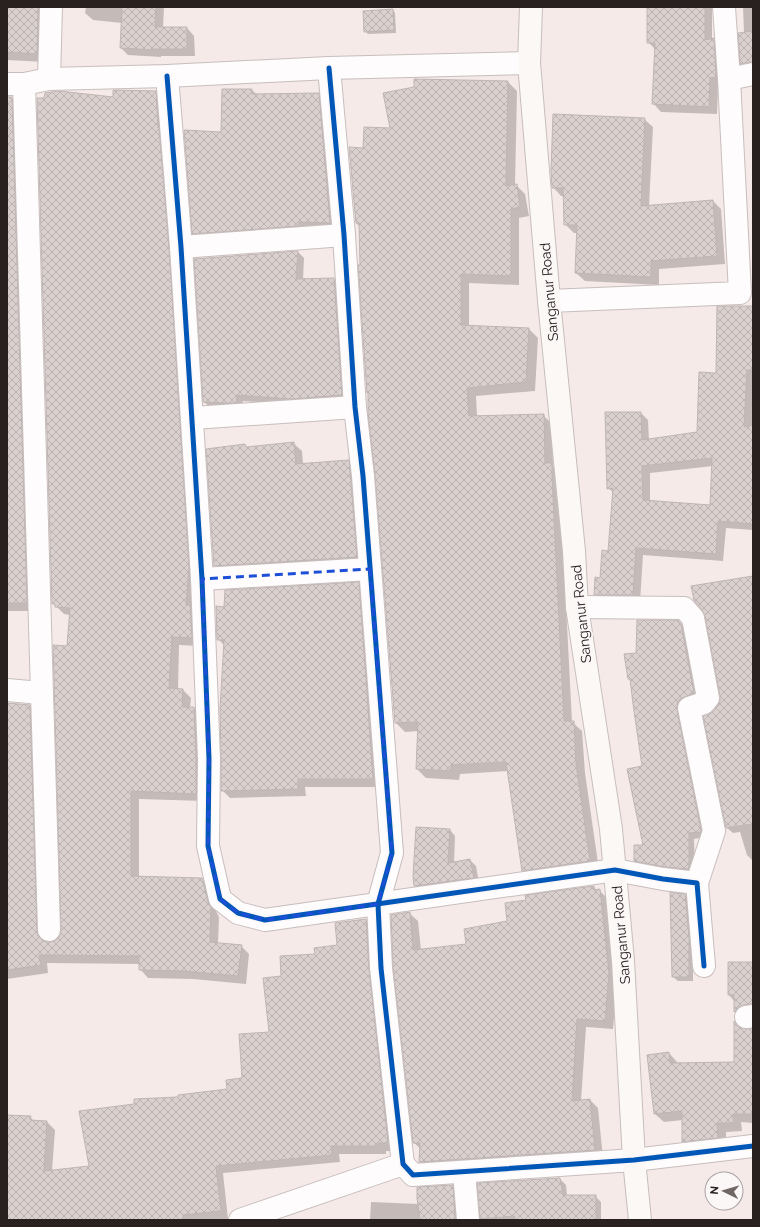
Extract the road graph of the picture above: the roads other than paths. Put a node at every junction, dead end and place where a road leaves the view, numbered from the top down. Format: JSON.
{"nodes":[{"id":1,"x":51,"y":7,"type":"edge"},
{"id":2,"x":531,"y":7,"type":"edge"},
{"id":3,"x":724,"y":7,"type":"edge"},
{"id":4,"x":529,"y":63,"type":"junction"},
{"id":5,"x":329,"y":68,"type":"junction"},
{"id":6,"x":753,"y":74,"type":"edge"},
{"id":7,"x":167,"y":76,"type":"junction"},
{"id":8,"x":49,"y":79,"type":"junction"},
{"id":9,"x":729,"y":79,"type":"junction"},
{"id":10,"x":15,"y":84,"type":"edge"},
{"id":11,"x":344,"y":235,"type":"junction"},
{"id":12,"x":181,"y":247,"type":"junction"},
{"id":13,"x":549,"y":301,"type":"junction"},
{"id":14,"x":355,"y":407,"type":"junction"},
{"id":15,"x":193,"y":418,"type":"junction"},
{"id":16,"x":370,"y":569,"type":"junction"},
{"id":17,"x":202,"y":579,"type":"junction"},
{"id":18,"x":578,"y":608,"type":"junction"},
{"id":19,"x":7,"y":690,"type":"edge"},
{"id":20,"x":41,"y":692,"type":"junction"},
{"id":21,"x":615,"y":870,"type":"junction"},
{"id":22,"x":697,"y":883,"type":"junction"},
{"id":23,"x":378,"y":904,"type":"junction"},
{"id":24,"x":49,"y":930,"type":"dead end"},
{"id":25,"x":704,"y":966,"type":"dead end"},
{"id":26,"x":753,"y":1146,"type":"edge"},
{"id":27,"x":634,"y":1160,"type":"junction"},
{"id":28,"x":403,"y":1164,"type":"junction"},
{"id":29,"x":464,"y":1172,"type":"junction"},
{"id":30,"x":240,"y":1220,"type":"edge"},
{"id":31,"x":468,"y":1220,"type":"edge"},
{"id":32,"x":640,"y":1220,"type":"edge"}],
"edges":[{"from":1,"to":8,"type":"street"},
{"from":2,"to":4,"type":"main road","name":"Sanganur Road"},
{"from":3,"to":9,"type":"street"},
{"from":4,"to":5,"type":"street"},
{"from":4,"to":13,"type":"main road","name":"Sanganur Road"},
{"from":5,"to":7,"type":"street"},
{"from":5,"to":11,"type":"street"},
{"from":6,"to":9,"type":"street"},
{"from":7,"to":8,"type":"street"},
{"from":7,"to":12,"type":"street"},
{"from":8,"to":10,"type":"street"},
{"from":9,"to":13,"type":"street"},
{"from":10,"to":20,"type":"street"},
{"from":11,"to":12,"type":"street"},
{"from":11,"to":14,"type":"street"},
{"from":12,"to":15,"type":"street"},
{"from":13,"to":18,"type":"main road","name":"Sanganur Road"},
{"from":14,"to":15,"type":"street"},
{"from":14,"to":16,"type":"street"},
{"from":15,"to":17,"type":"street"},
{"from":16,"to":17,"type":"street"},
{"from":16,"to":23,"type":"street"},
{"from":17,"to":23,"type":"street"},
{"from":18,"to":21,"type":"main road","name":"Sanganur Road"},
{"from":18,"to":22,"type":"street"},
{"from":19,"to":20,"type":"street"},
{"from":20,"to":24,"type":"street"},
{"from":21,"to":22,"type":"street"},
{"from":21,"to":23,"type":"street"},
{"from":21,"to":27,"type":"main road","name":"Sanganur Road"},
{"from":22,"to":25,"type":"street"},
{"from":23,"to":28,"type":"street"},
{"from":26,"to":27,"type":"street"},
{"from":27,"to":29,"type":"street"},
{"from":27,"to":32,"type":"main road","name":"Sanganur Road"},
{"from":28,"to":29,"type":"street"},
{"from":28,"to":30,"type":"street"},
{"from":29,"to":31,"type":"street"}]}
